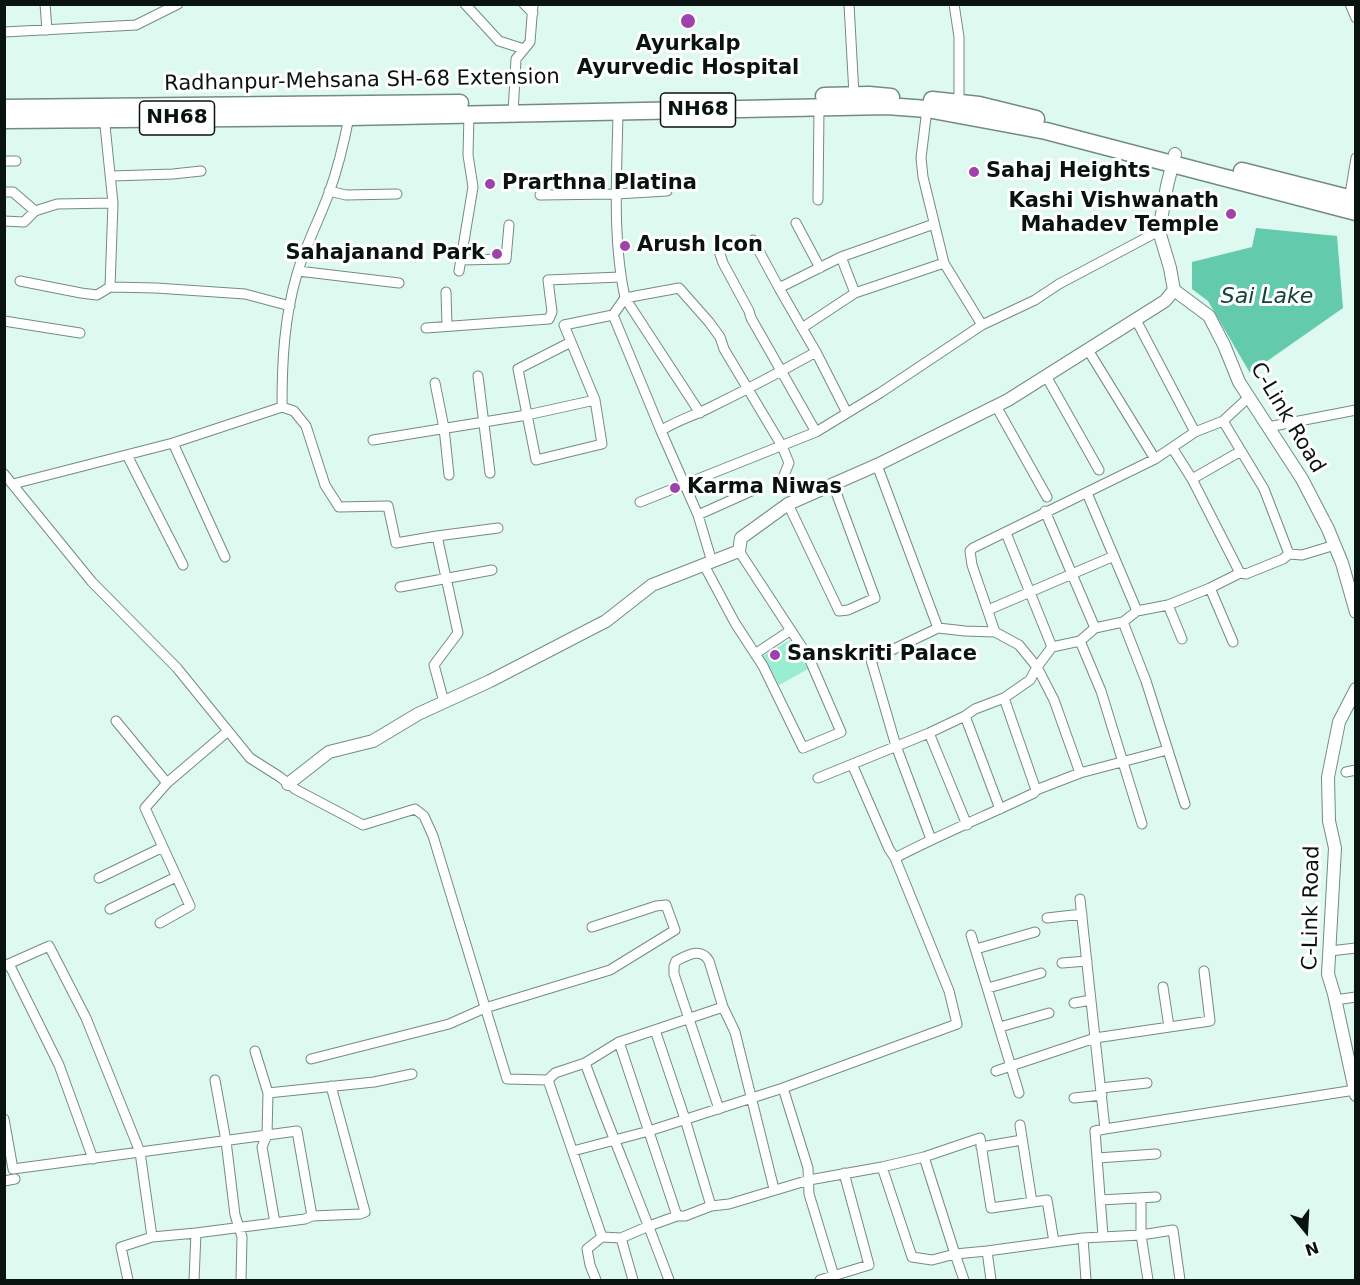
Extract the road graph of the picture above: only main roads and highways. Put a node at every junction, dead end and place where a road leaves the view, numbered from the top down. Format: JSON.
{"nodes":[{"id":1,"x":4,"y":108,"type":"edge"},
{"id":2,"x":513,"y":108,"type":"junction"},
{"id":3,"x":104,"y":113,"type":"junction"},
{"id":4,"x":4,"y":120,"type":"edge"},
{"id":5,"x":1174,"y":159,"type":"junction"},
{"id":6,"x":1351,"y":205,"type":"edge"}],
"edges":[{"from":1,"to":3,"type":"highway","name":"Radhanpur-Mehsana SH-68 Extension","number":"NH68"},
{"from":2,"to":3,"type":"highway","name":"Radhanpur-Mehsana SH-68 Extension","number":"NH68"},
{"from":2,"to":3,"type":"highway","number":"NH68"},
{"from":2,"to":5,"type":"highway","number":"NH68"},
{"from":2,"to":5,"type":"highway","name":"Radhanpur-Mehsana SH-68 Extension","number":"NH68"},
{"from":3,"to":4,"type":"highway","number":"NH68"},
{"from":5,"to":6,"type":"highway","name":"Radhanpur-Mehsana SH-68 Extension","number":"NH68"}]}
